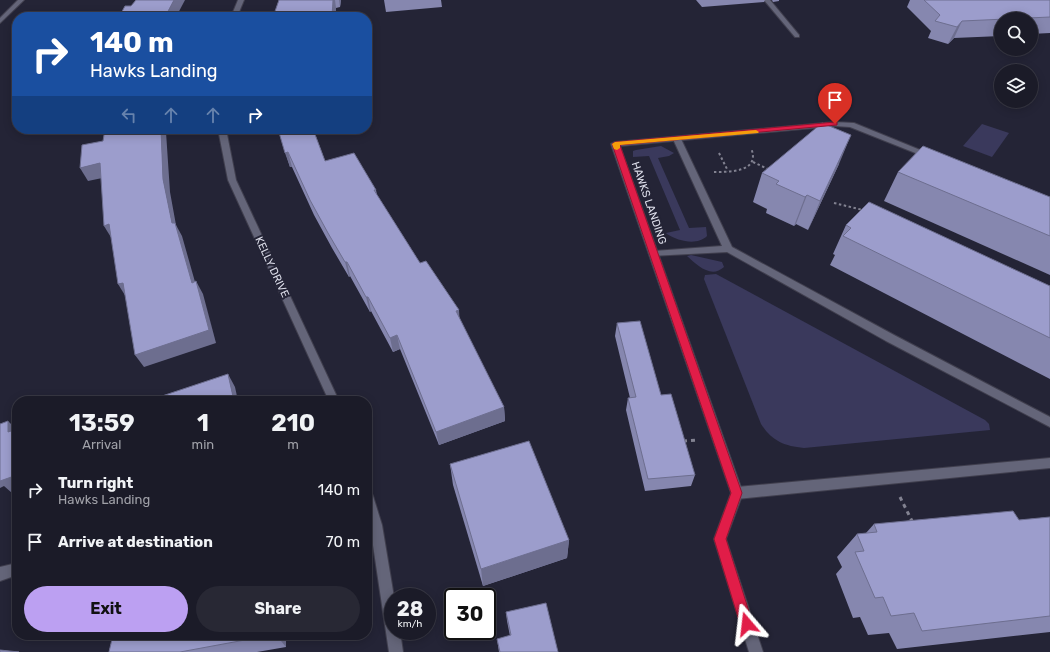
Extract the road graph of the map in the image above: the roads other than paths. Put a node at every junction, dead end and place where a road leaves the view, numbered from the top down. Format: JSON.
{"nodes":[{"id":1,"x":21,"y":0,"type":"edge"},
{"id":2,"x":241,"y":0,"type":"edge"},
{"id":3,"x":767,"y":0,"type":"edge"},
{"id":4,"x":236,"y":12,"type":"edge"},
{"id":5,"x":0,"y":21,"type":"edge"},
{"id":6,"x":797,"y":36,"type":"dead end"},
{"id":7,"x":223,"y":134,"type":"edge"},
{"id":8,"x":677,"y":139,"type":"junction"},
{"id":9,"x":940,"y":160,"type":"edge"},
{"id":10,"x":728,"y":249,"type":"junction"},
{"id":11,"x":654,"y":254,"type":"junction"},
{"id":12,"x":332,"y":396,"type":"edge"},
{"id":13,"x":1050,"y":422,"type":"edge"},
{"id":14,"x":1050,"y":463,"type":"edge"},
{"id":15,"x":737,"y":493,"type":"junction"},
{"id":16,"x":372,"y":512,"type":"edge"},
{"id":17,"x":12,"y":570,"type":"edge"},
{"id":18,"x":0,"y":574,"type":"edge"},
{"id":19,"x":396,"y":652,"type":"edge"},
{"id":20,"x":756,"y":652,"type":"edge"}],
"edges":[{"from":1,"to":5,"type":"street"},
{"from":2,"to":4,"type":"street"},
{"from":3,"to":6,"type":"street"},
{"from":7,"to":12,"type":"street","name":"KELLY DRIVE"},
{"from":8,"to":9,"type":"street","name":"HAWKS LANDING"},
{"from":8,"to":10,"type":"street"},
{"from":8,"to":11,"type":"street","name":"HAWKS LANDING"},
{"from":10,"to":11,"type":"street"},
{"from":10,"to":13,"type":"street"},
{"from":11,"to":15,"type":"street","name":"HAWKS LANDING"},
{"from":14,"to":15,"type":"street"},
{"from":15,"to":20,"type":"street"},
{"from":16,"to":19,"type":"street"},
{"from":17,"to":18,"type":"street"}]}
